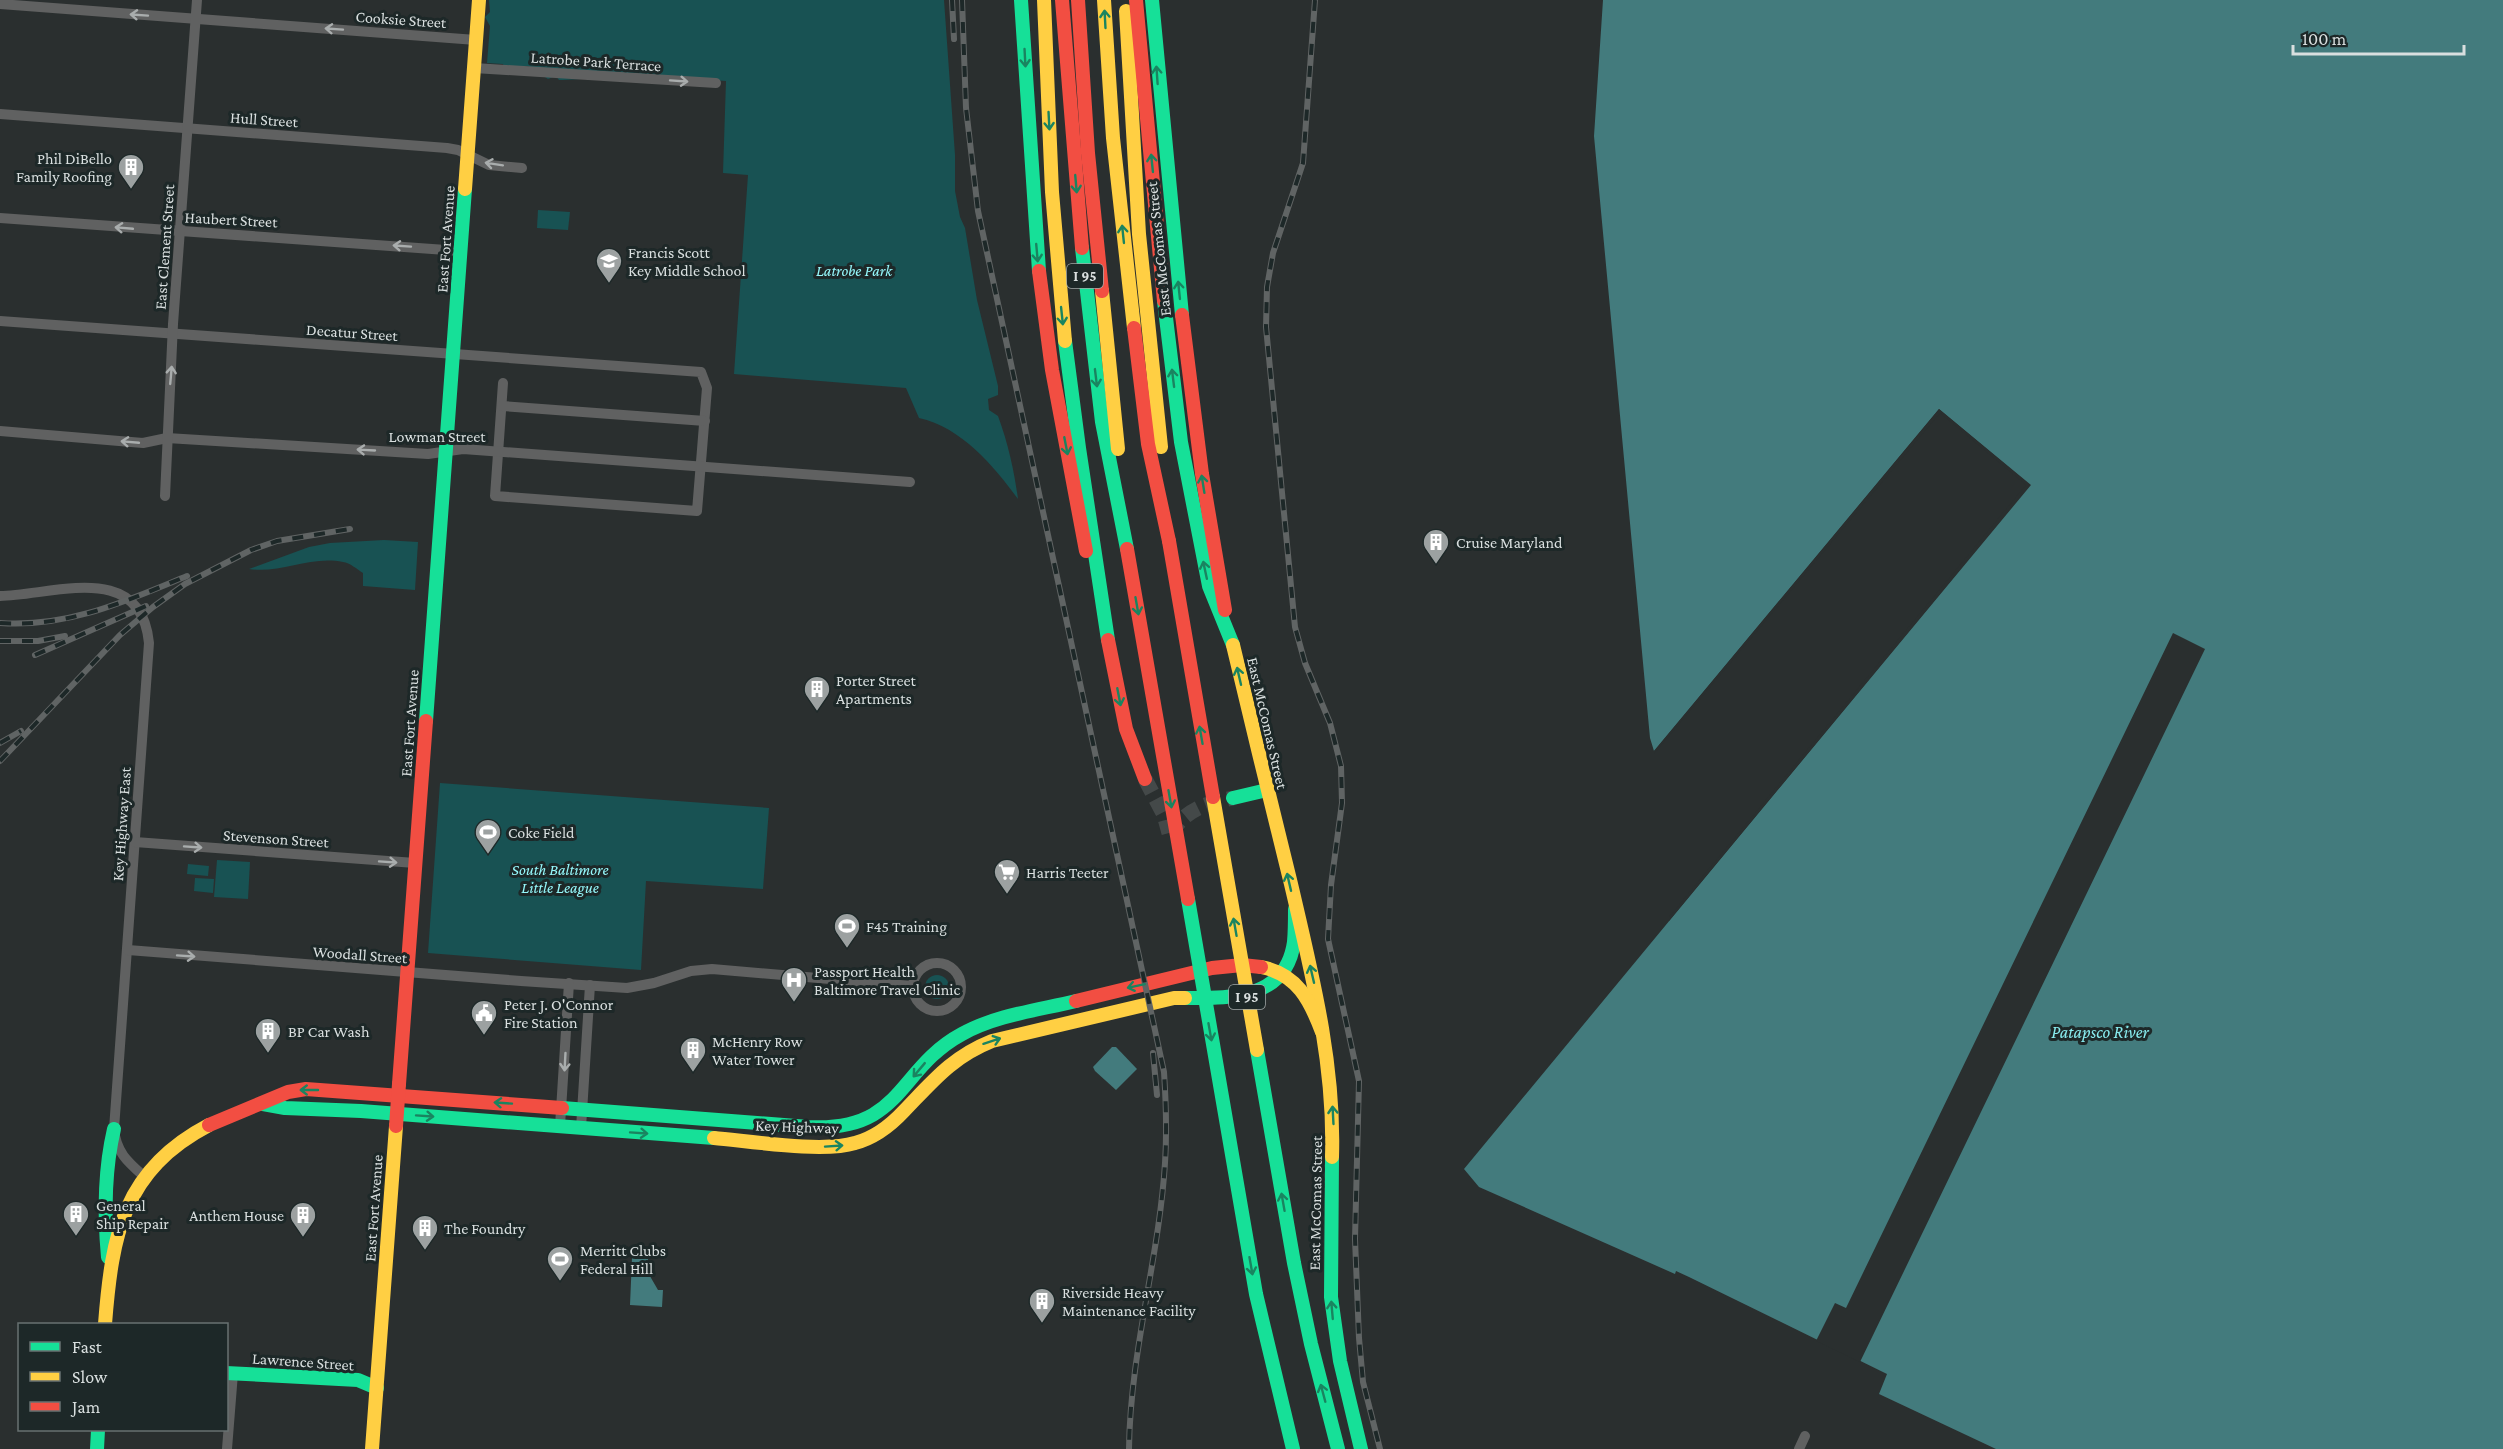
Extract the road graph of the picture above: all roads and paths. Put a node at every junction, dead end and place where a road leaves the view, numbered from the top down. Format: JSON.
{"nodes":[{"id":1,"x":197,"y":0,"type":"edge"},
{"id":2,"x":479,"y":0,"type":"edge"},
{"id":3,"x":1021,"y":0,"type":"edge"},
{"id":4,"x":1044,"y":0,"type":"edge"},
{"id":5,"x":1062,"y":0,"type":"edge"},
{"id":6,"x":1078,"y":0,"type":"edge"},
{"id":7,"x":1104,"y":0,"type":"edge"},
{"id":8,"x":1125,"y":0,"type":"edge"},
{"id":9,"x":1136,"y":0,"type":"edge"},
{"id":10,"x":1152,"y":0,"type":"edge"},
{"id":11,"x":0,"y":4,"type":"edge"},
{"id":12,"x":195,"y":19,"type":"junction"},
{"id":13,"x":476,"y":40,"type":"junction"},
{"id":14,"x":474,"y":68,"type":"junction"},
{"id":15,"x":716,"y":83,"type":"dead end"},
{"id":16,"x":0,"y":114,"type":"edge"},
{"id":17,"x":187,"y":129,"type":"junction"},
{"id":18,"x":468,"y":154,"type":"junction"},
{"id":19,"x":522,"y":168,"type":"dead end"},
{"id":20,"x":0,"y":218,"type":"edge"},
{"id":21,"x":180,"y":231,"type":"junction"},
{"id":22,"x":460,"y":250,"type":"junction"},
{"id":23,"x":0,"y":321,"type":"edge"},
{"id":24,"x":172,"y":334,"type":"junction"},
{"id":25,"x":453,"y":354,"type":"junction"},
{"id":26,"x":503,"y":383,"type":"dead end"},
{"id":27,"x":501,"y":406,"type":"junction"},
{"id":28,"x":705,"y":421,"type":"junction"},
{"id":29,"x":0,"y":431,"type":"edge"},
{"id":30,"x":167,"y":438,"type":"junction"},
{"id":31,"x":446,"y":451,"type":"junction"},
{"id":32,"x":499,"y":451,"type":"junction"},
{"id":33,"x":702,"y":465,"type":"junction"},
{"id":34,"x":910,"y":482,"type":"dead end"},
{"id":35,"x":165,"y":496,"type":"dead end"},
{"id":36,"x":1168,"y":541,"type":"junction"},
{"id":37,"x":1127,"y":549,"type":"junction"},
{"id":38,"x":0,"y":596,"type":"edge"},
{"id":39,"x":1108,"y":640,"type":"junction"},
{"id":40,"x":1233,"y":645,"type":"junction"},
{"id":41,"x":1145,"y":779,"type":"tunnel mouth"},
{"id":42,"x":1267,"y":790,"type":"junction"},
{"id":43,"x":1233,"y":798,"type":"tunnel mouth"},
{"id":44,"x":135,"y":842,"type":"junction"},
{"id":45,"x":415,"y":863,"type":"junction"},
{"id":46,"x":1295,"y":909,"type":"junction"},
{"id":47,"x":128,"y":950,"type":"junction"},
{"id":48,"x":407,"y":972,"type":"junction"},
{"id":49,"x":1282,"y":973,"type":"junction"},
{"id":50,"x":569,"y":983,"type":"junction"},
{"id":51,"x":590,"y":985,"type":"junction"},
{"id":52,"x":912,"y":986,"type":"junction"},
{"id":53,"x":1322,"y":1032,"type":"junction"},
{"id":54,"x":263,"y":1104,"type":"junction"},
{"id":55,"x":562,"y":1107,"type":"junction"},
{"id":56,"x":582,"y":1108,"type":"junction"},
{"id":57,"x":560,"y":1126,"type":"junction"},
{"id":58,"x":581,"y":1128,"type":"junction"},
{"id":59,"x":114,"y":1129,"type":"junction"},
{"id":60,"x":146,"y":1178,"type":"junction"},
{"id":61,"x":109,"y":1272,"type":"junction"},
{"id":62,"x":105,"y":1323,"type":"edge"},
{"id":63,"x":230,"y":1373,"type":"edge"},
{"id":64,"x":377,"y":1388,"type":"junction"},
{"id":65,"x":228,"y":1424,"type":"edge"},
{"id":66,"x":98,"y":1431,"type":"edge"},
{"id":67,"x":228,"y":1431,"type":"edge"},
{"id":68,"x":1805,"y":1436,"type":"dead end"},
{"id":69,"x":97,"y":1449,"type":"edge"},
{"id":70,"x":227,"y":1449,"type":"edge"},
{"id":71,"x":372,"y":1449,"type":"edge"},
{"id":72,"x":1293,"y":1449,"type":"edge"},
{"id":73,"x":1338,"y":1449,"type":"edge"},
{"id":74,"x":1361,"y":1449,"type":"edge"},
{"id":75,"x":1799,"y":1449,"type":"edge"}],
"edges":[{"from":1,"to":12,"type":"street","name":"East Clement Street"},
{"from":2,"to":13,"type":"main road","name":"East Fort Avenue"},
{"from":3,"to":39,"type":"main road","one_way":true},
{"from":4,"to":39,"type":"main road","one_way":true},
{"from":5,"to":37,"type":"main road","number":"I 95","one_way":true},
{"from":6,"to":37,"type":"main road","number":"I 95"},
{"from":36,"to":7,"type":"main road","number":"I 95","one_way":true},
{"from":8,"to":36,"type":"main road","number":"I 95"},
{"from":40,"to":9,"type":"main road","one_way":true},
{"from":40,"to":10,"type":"main road","name":"East McComas Street","one_way":true},
{"from":12,"to":11,"type":"street","name":"Cooksie Street","one_way":true},
{"from":13,"to":12,"type":"street","name":"Cooksie Street","one_way":true},
{"from":12,"to":17,"type":"street","name":"East Clement Street"},
{"from":13,"to":14,"type":"main road","name":"East Fort Avenue"},
{"from":14,"to":15,"type":"street","name":"Latrobe Park Terrace","one_way":true},
{"from":14,"to":18,"type":"main road","name":"East Fort Avenue"},
{"from":16,"to":17,"type":"street","name":"Hull Street"},
{"from":17,"to":18,"type":"street","name":"Hull Street"},
{"from":17,"to":21,"type":"street","name":"East Clement Street"},
{"from":19,"to":18,"type":"street","name":"Hull Street","one_way":true},
{"from":18,"to":22,"type":"main road","name":"East Fort Avenue"},
{"from":21,"to":20,"type":"street","name":"Haubert Street","one_way":true},
{"from":22,"to":21,"type":"street","name":"Haubert Street","one_way":true},
{"from":21,"to":24,"type":"street","name":"East Clement Street"},
{"from":22,"to":25,"type":"main road","name":"East Fort Avenue"},
{"from":23,"to":24,"type":"street","name":"Decatur Street"},
{"from":24,"to":25,"type":"street","name":"Decatur Street"},
{"from":30,"to":24,"type":"street","name":"East Clement Street","one_way":true},
{"from":25,"to":28,"type":"street","name":"Decatur Street"},
{"from":25,"to":31,"type":"main road","name":"East Fort Avenue"},
{"from":26,"to":27,"type":"street"},
{"from":27,"to":28,"type":"street"},
{"from":27,"to":32,"type":"street"},
{"from":28,"to":33,"type":"street"},
{"from":30,"to":29,"type":"street","name":"Lowman Street","one_way":true},
{"from":31,"to":30,"type":"street","name":"Lowman Street","one_way":true},
{"from":30,"to":35,"type":"street","name":"East Clement Street"},
{"from":31,"to":32,"type":"street","name":"Lowman Street"},
{"from":31,"to":45,"type":"main road","name":"East Fort Avenue"},
{"from":32,"to":33,"type":"street","name":"Lowman Street"},
{"from":32,"to":33,"type":"street"},
{"from":33,"to":34,"type":"street","name":"Lowman Street"},
{"from":73,"to":36,"type":"main road","number":"I 95","one_way":true,"bridge":true},
{"from":37,"to":72,"type":"main road","number":"I 95","one_way":true,"bridge":true},
{"from":38,"to":44,"type":"street","name":"Key Highway East"},
{"from":39,"to":41,"type":"main road","one_way":true},
{"from":42,"to":40,"type":"main road","name":"East McComas Street","one_way":true},
{"from":42,"to":43,"type":"main road"},
{"from":46,"to":42,"type":"main road","name":"East McComas Street","one_way":true},
{"from":44,"to":45,"type":"street","name":"Stevenson Street","one_way":true},
{"from":44,"to":47,"type":"street","name":"Key Highway East"},
{"from":45,"to":48,"type":"main road","name":"East Fort Avenue"},
{"from":46,"to":49,"type":"main road"},
{"from":53,"to":46,"type":"main road","name":"East McComas Street","one_way":true},
{"from":47,"to":48,"type":"street","name":"Woodall Street","one_way":true},
{"from":47,"to":59,"type":"street","name":"Key Highway East"},
{"from":48,"to":50,"type":"street","name":"Woodall Street"},
{"from":48,"to":64,"type":"main road","name":"East Fort Avenue","bridge":true},
{"from":49,"to":53,"type":"main road","name":"Key Highway"},
{"from":49,"to":56,"type":"main road","name":"Key Highway","one_way":true},
{"from":58,"to":49,"type":"main road","name":"Key Highway","one_way":true},
{"from":50,"to":51,"type":"street","name":"Woodall Street"},
{"from":50,"to":55,"type":"street","one_way":true},
{"from":51,"to":52,"type":"street","name":"Woodall Street"},
{"from":51,"to":56,"type":"street"},
{"from":52,"to":52,"type":"street"},
{"from":74,"to":53,"type":"main road","name":"East McComas Street","one_way":true},
{"from":55,"to":54,"type":"main road","name":"Key Highway","one_way":true},
{"from":54,"to":57,"type":"main road","name":"Key Highway","one_way":true},
{"from":54,"to":60,"type":"main road","name":"Key Highway"},
{"from":55,"to":56,"type":"main road","name":"Key Highway"},
{"from":55,"to":57,"type":"street"},
{"from":56,"to":58,"type":"street"},
{"from":57,"to":58,"type":"main road","name":"Key Highway"},
{"from":59,"to":60,"type":"street","name":"Key Highway East"},
{"from":59,"to":61,"type":"main road"},
{"from":60,"to":61,"type":"main road","name":"Key Highway"},
{"from":61,"to":62,"type":"main road","name":"Key Highway"},
{"from":63,"to":64,"type":"main road","name":"Lawrence Street"},
{"from":63,"to":65,"type":"street"},
{"from":64,"to":71,"type":"main road","name":"East Fort Avenue"},
{"from":66,"to":69,"type":"main road"},
{"from":67,"to":70,"type":"street"},
{"from":68,"to":75,"type":"street"}]}
